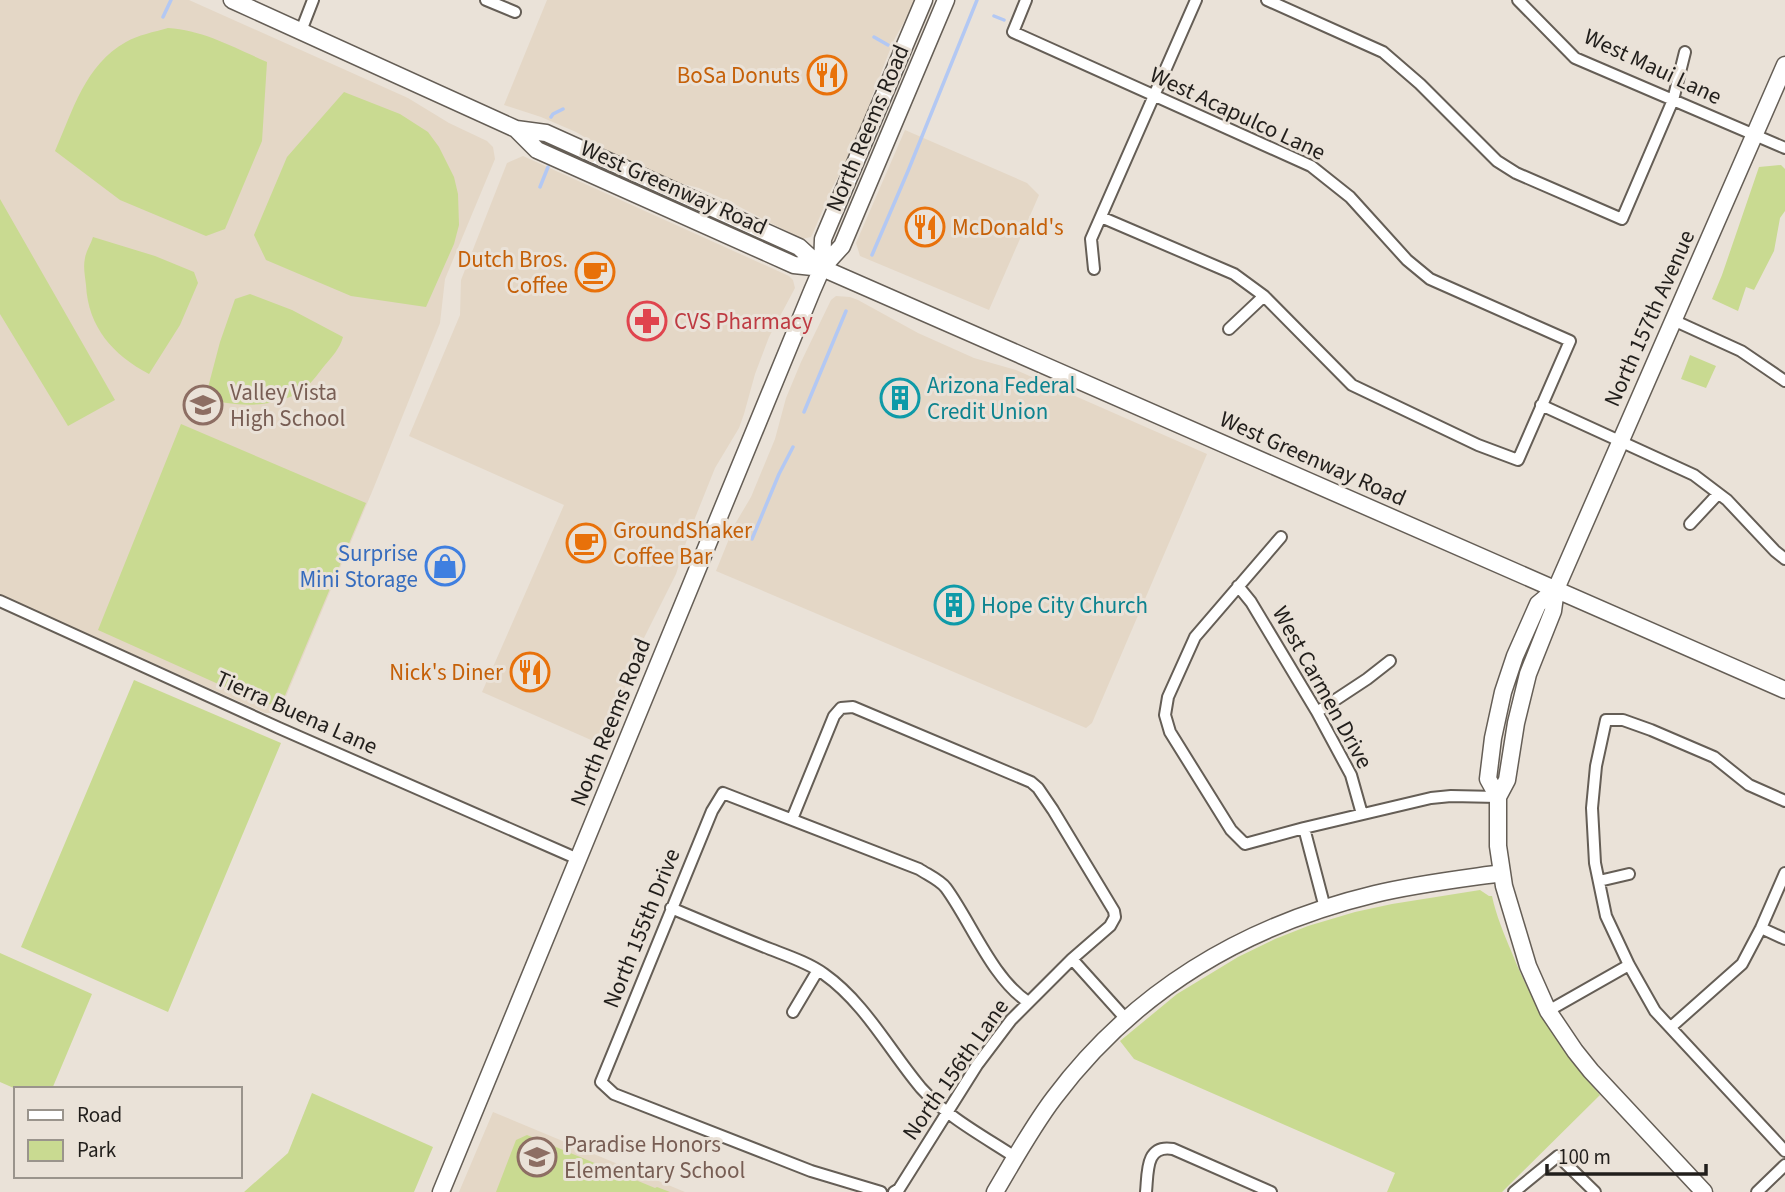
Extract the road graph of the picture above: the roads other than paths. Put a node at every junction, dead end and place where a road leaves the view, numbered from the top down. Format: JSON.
{"nodes":[{"id":1,"x":232,"y":0,"type":"edge"},
{"id":2,"x":313,"y":0,"type":"edge"},
{"id":3,"x":486,"y":0,"type":"edge"},
{"id":4,"x":924,"y":0,"type":"edge"},
{"id":5,"x":946,"y":0,"type":"edge"},
{"id":6,"x":1026,"y":0,"type":"edge"},
{"id":7,"x":1196,"y":0,"type":"edge"},
{"id":8,"x":1267,"y":0,"type":"edge"},
{"id":9,"x":1519,"y":1,"type":"edge"},
{"id":10,"x":515,"y":12,"type":"dead end"},
{"id":11,"x":301,"y":31,"type":"junction"},
{"id":12,"x":1685,"y":52,"type":"dead end"},
{"id":13,"x":1785,"y":65,"type":"edge"},
{"id":14,"x":1154,"y":96,"type":"junction"},
{"id":15,"x":1673,"y":100,"type":"junction"},
{"id":16,"x":1755,"y":134,"type":"junction"},
{"id":17,"x":1785,"y":148,"type":"edge"},
{"id":18,"x":1101,"y":217,"type":"junction"},
{"id":19,"x":822,"y":268,"type":"junction"},
{"id":20,"x":1094,"y":269,"type":"dead end"},
{"id":21,"x":1264,"y":296,"type":"junction"},
{"id":22,"x":1673,"y":320,"type":"junction"},
{"id":23,"x":1229,"y":329,"type":"dead end"},
{"id":24,"x":1785,"y":381,"type":"edge"},
{"id":25,"x":1541,"y":405,"type":"junction"},
{"id":26,"x":1620,"y":440,"type":"junction"},
{"id":27,"x":1718,"y":494,"type":"junction"},
{"id":28,"x":1690,"y":523,"type":"dead end"},
{"id":29,"x":1281,"y":537,"type":"dead end"},
{"id":30,"x":1785,"y":559,"type":"edge"},
{"id":31,"x":1238,"y":586,"type":"junction"},
{"id":32,"x":1556,"y":589,"type":"junction"},
{"id":33,"x":0,"y":601,"type":"edge"},
{"id":34,"x":1390,"y":661,"type":"dead end"},
{"id":35,"x":1785,"y":690,"type":"edge"},
{"id":36,"x":1317,"y":712,"type":"junction"},
{"id":37,"x":1498,"y":797,"type":"junction"},
{"id":38,"x":1785,"y":801,"type":"edge"},
{"id":39,"x":1362,"y":814,"type":"junction"},
{"id":40,"x":792,"y":820,"type":"junction"},
{"id":41,"x":1304,"y":828,"type":"junction"},
{"id":42,"x":578,"y":859,"type":"junction"},
{"id":43,"x":1502,"y":873,"type":"junction"},
{"id":44,"x":1785,"y":873,"type":"edge"},
{"id":45,"x":1629,"y":874,"type":"dead end"},
{"id":46,"x":1599,"y":881,"type":"junction"},
{"id":47,"x":671,"y":908,"type":"junction"},
{"id":48,"x":1325,"y":908,"type":"junction"},
{"id":49,"x":1761,"y":928,"type":"junction"},
{"id":50,"x":1785,"y":939,"type":"edge"},
{"id":51,"x":1072,"y":959,"type":"junction"},
{"id":52,"x":1629,"y":965,"type":"junction"},
{"id":53,"x":818,"y":970,"type":"junction"},
{"id":54,"x":1028,"y":1002,"type":"junction"},
{"id":55,"x":1548,"y":1011,"type":"junction"},
{"id":56,"x":793,"y":1012,"type":"dead end"},
{"id":57,"x":1126,"y":1019,"type":"junction"},
{"id":58,"x":1671,"y":1027,"type":"junction"},
{"id":59,"x":946,"y":1113,"type":"junction"},
{"id":60,"x":1785,"y":1151,"type":"edge"},
{"id":61,"x":1015,"y":1157,"type":"junction"},
{"id":62,"x":1785,"y":1165,"type":"edge"},
{"id":63,"x":441,"y":1192,"type":"edge"},
{"id":64,"x":881,"y":1192,"type":"edge"},
{"id":65,"x":894,"y":1192,"type":"edge"},
{"id":66,"x":995,"y":1192,"type":"edge"},
{"id":67,"x":1146,"y":1192,"type":"edge"},
{"id":68,"x":1271,"y":1192,"type":"edge"},
{"id":69,"x":1514,"y":1192,"type":"edge"},
{"id":70,"x":1595,"y":1192,"type":"edge"},
{"id":71,"x":1704,"y":1192,"type":"edge"},
{"id":72,"x":1757,"y":1192,"type":"edge"}],
"edges":[{"from":1,"to":11,"type":"main road","name":"West Greenway Road"},
{"from":2,"to":11,"type":"street"},
{"from":3,"to":10,"type":"street"},
{"from":4,"to":19,"type":"main road","name":"North Reems Road"},
{"from":5,"to":19,"type":"main road","name":"North Reems Road"},
{"from":6,"to":14,"type":"street","name":"West Acapulco Lane"},
{"from":7,"to":14,"type":"street"},
{"from":8,"to":15,"type":"street"},
{"from":9,"to":15,"type":"street","name":"West Maui Lane"},
{"from":11,"to":19,"type":"main road","name":"West Greenway Road"},
{"from":12,"to":15,"type":"street"},
{"from":13,"to":16,"type":"main road","name":"North 157th Avenue"},
{"from":14,"to":18,"type":"street"},
{"from":14,"to":25,"type":"street","name":"West Acapulco Lane"},
{"from":15,"to":16,"type":"street","name":"West Maui Lane"},
{"from":16,"to":17,"type":"street","name":"West Maui Lane"},
{"from":16,"to":22,"type":"main road","name":"North 157th Avenue"},
{"from":18,"to":20,"type":"street"},
{"from":18,"to":21,"type":"street"},
{"from":19,"to":32,"type":"main road","name":"West Greenway Road"},
{"from":19,"to":42,"type":"main road","name":"North Reems Road"},
{"from":21,"to":23,"type":"street"},
{"from":21,"to":25,"type":"street"},
{"from":22,"to":24,"type":"street"},
{"from":22,"to":26,"type":"main road","name":"North 157th Avenue"},
{"from":25,"to":26,"type":"street"},
{"from":26,"to":27,"type":"street"},
{"from":26,"to":32,"type":"main road","name":"North 157th Avenue"},
{"from":27,"to":28,"type":"street"},
{"from":27,"to":30,"type":"street"},
{"from":29,"to":31,"type":"street"},
{"from":31,"to":36,"type":"street","name":"West Carmen Drive"},
{"from":31,"to":41,"type":"street"},
{"from":32,"to":35,"type":"main road","name":"West Greenway Road"},
{"from":32,"to":37,"type":"main road","name":"North 157th Avenue"},
{"from":33,"to":42,"type":"street","name":"Tierra Buena Lane"},
{"from":34,"to":36,"type":"street"},
{"from":36,"to":39,"type":"street","name":"West Carmen Drive"},
{"from":37,"to":39,"type":"street"},
{"from":37,"to":43,"type":"main road","name":"North 157th Avenue"},
{"from":38,"to":46,"type":"street"},
{"from":39,"to":41,"type":"street"},
{"from":40,"to":47,"type":"street","name":"North 155th Drive"},
{"from":40,"to":51,"type":"street","name":"North 156th Lane"},
{"from":40,"to":54,"type":"street"},
{"from":41,"to":48,"type":"street"},
{"from":42,"to":63,"type":"main road","name":"North Reems Road"},
{"from":43,"to":48,"type":"main road"},
{"from":43,"to":55,"type":"main road","name":"North 157th Avenue"},
{"from":44,"to":49,"type":"street"},
{"from":45,"to":46,"type":"street"},
{"from":46,"to":52,"type":"street"},
{"from":47,"to":53,"type":"street"},
{"from":47,"to":64,"type":"street","name":"North 155th Drive"},
{"from":48,"to":57,"type":"main road"},
{"from":49,"to":50,"type":"street"},
{"from":49,"to":58,"type":"street"},
{"from":51,"to":54,"type":"street","name":"North 156th Lane"},
{"from":51,"to":57,"type":"street"},
{"from":52,"to":55,"type":"street"},
{"from":52,"to":58,"type":"street"},
{"from":53,"to":56,"type":"street"},
{"from":53,"to":59,"type":"street"},
{"from":54,"to":59,"type":"street","name":"North 156th Lane"},
{"from":55,"to":71,"type":"main road","name":"North 157th Avenue"},
{"from":57,"to":61,"type":"main road"},
{"from":58,"to":60,"type":"street"},
{"from":59,"to":61,"type":"street"},
{"from":59,"to":65,"type":"street","name":"North 156th Lane"},
{"from":61,"to":66,"type":"main road"},
{"from":62,"to":72,"type":"street"},
{"from":67,"to":68,"type":"street"},
{"from":69,"to":70,"type":"street"}]}
